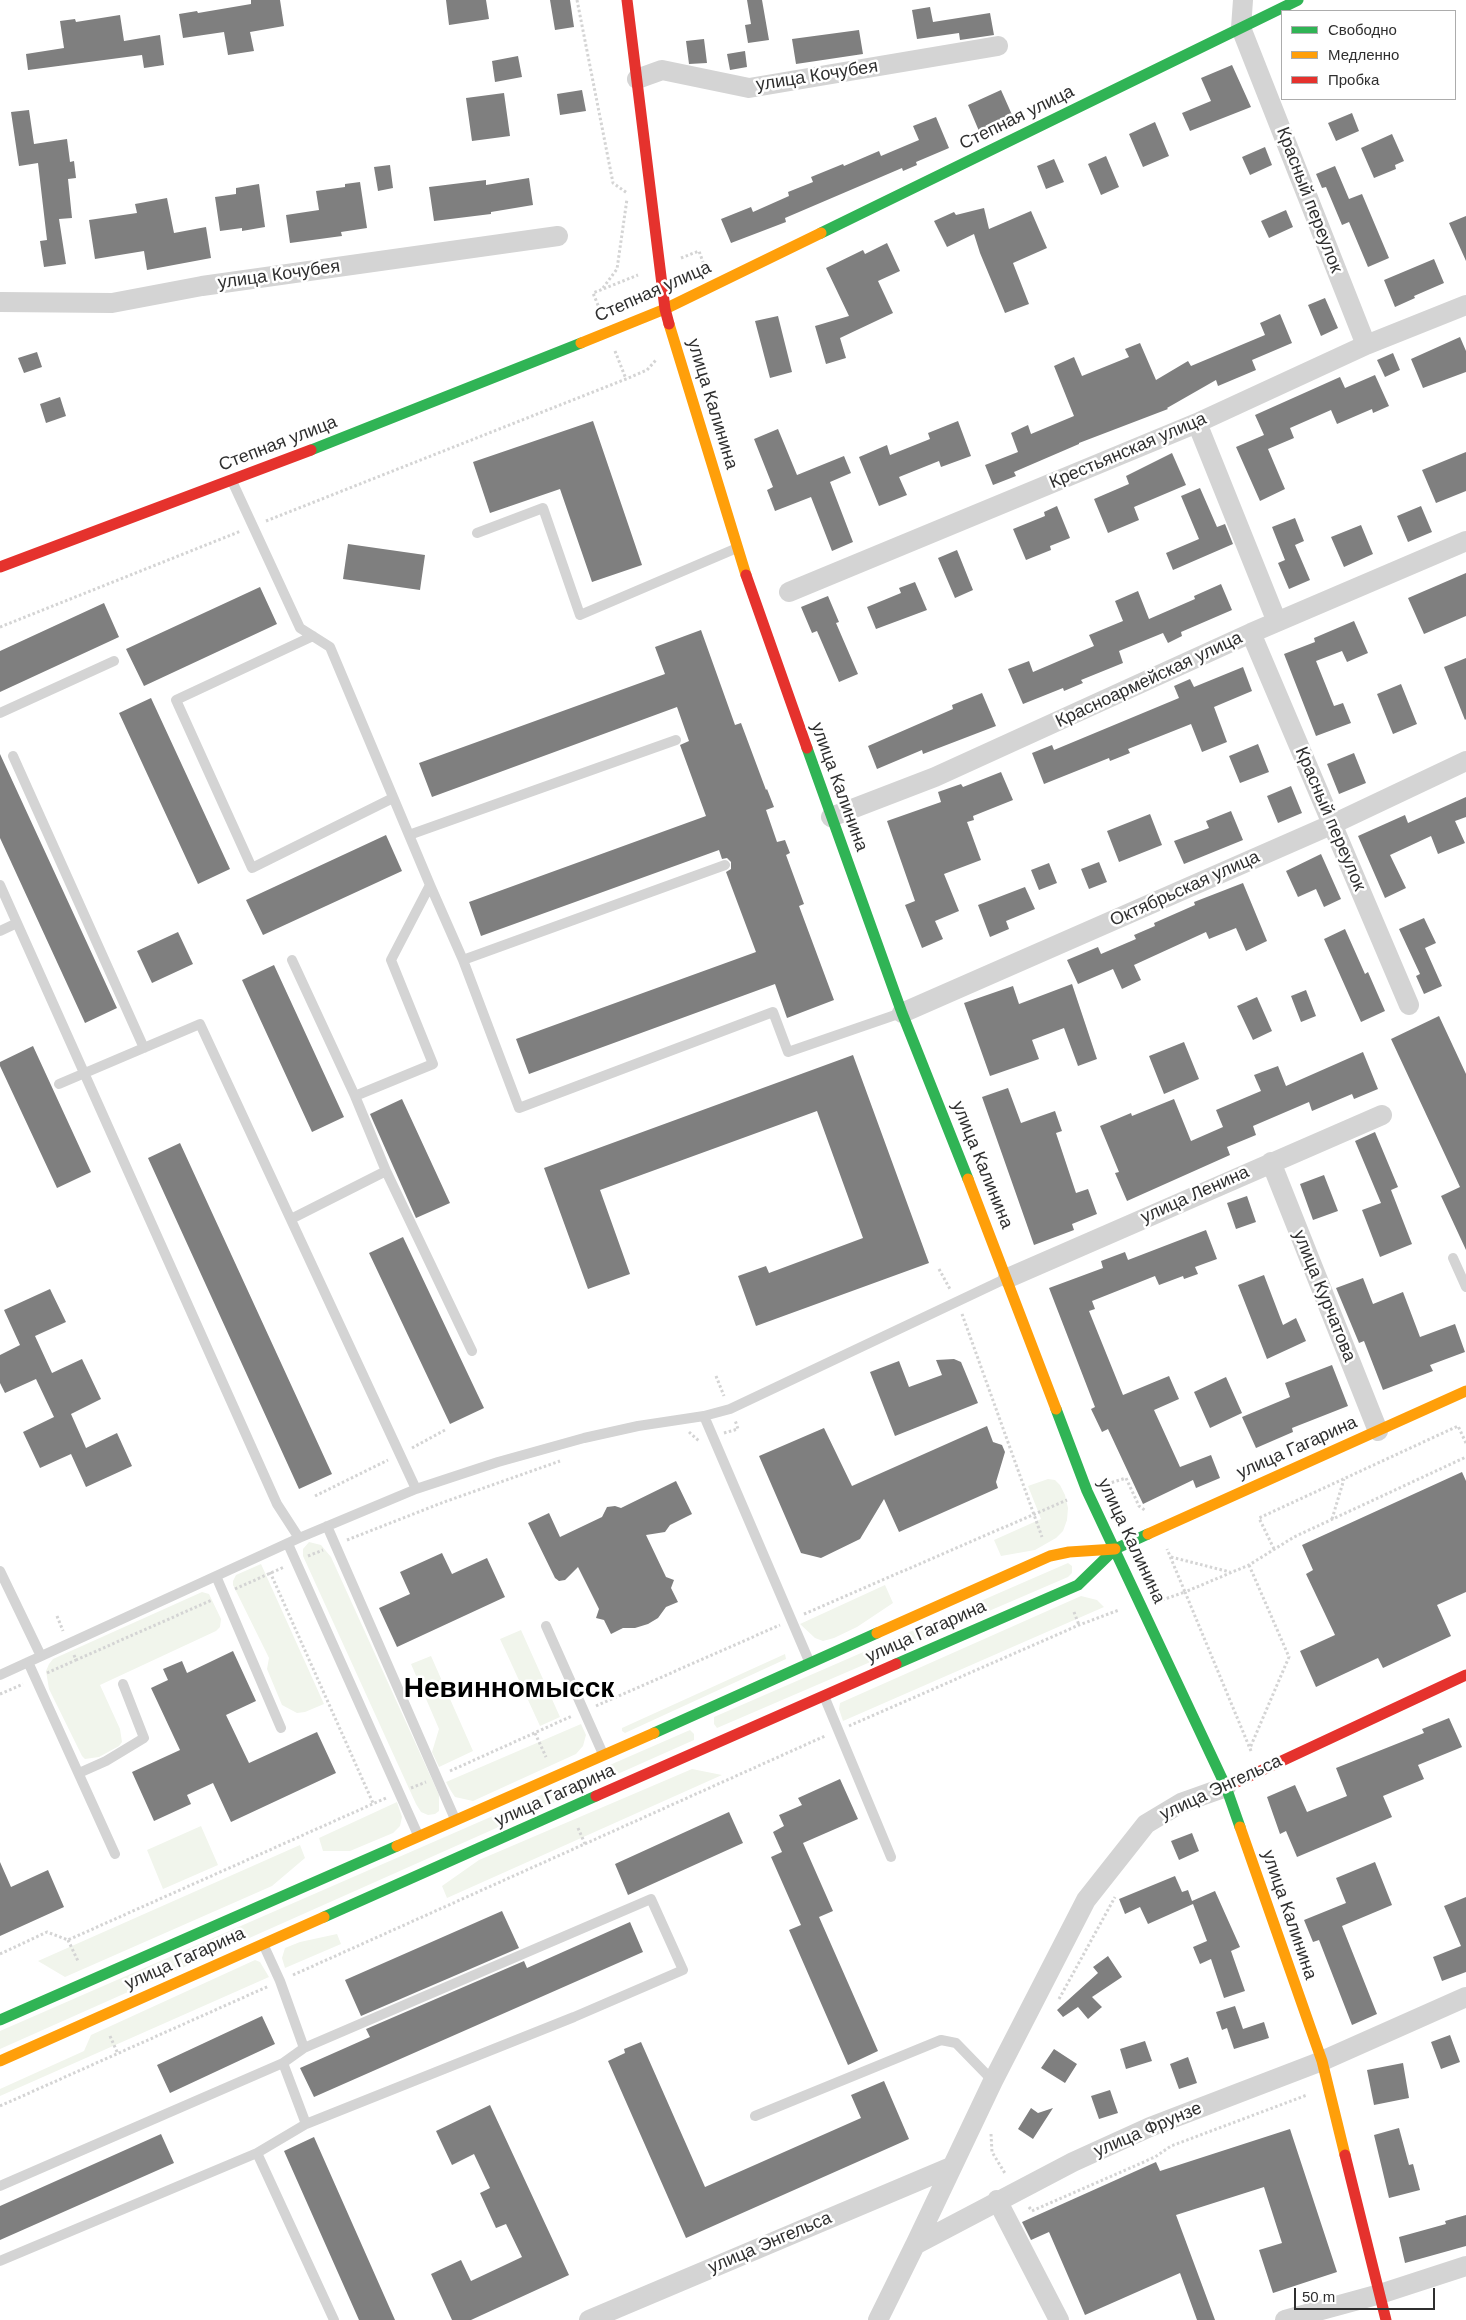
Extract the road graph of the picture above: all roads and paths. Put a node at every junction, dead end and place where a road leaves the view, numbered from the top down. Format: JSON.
{"nodes":[{"id":1,"x":577,"y":0,"type":"edge"},
{"id":2,"x":627,"y":0,"type":"edge"},
{"id":3,"x":1243,"y":0,"type":"edge"},
{"id":4,"x":1298,"y":0,"type":"edge"},
{"id":5,"x":1241,"y":28,"type":"junction"},
{"id":6,"x":998,"y":46,"type":"dead end"},
{"id":7,"x":637,"y":78,"type":"junction"},
{"id":8,"x":558,"y":236,"type":"dead end"},
{"id":9,"x":602,"y":290,"type":"dead end"},
{"id":10,"x":0,"y":302,"type":"edge"},
{"id":11,"x":1466,"y":305,"type":"edge"},
{"id":12,"x":665,"y":308,"type":"junction"},
{"id":13,"x":1366,"y":345,"type":"junction"},
{"id":14,"x":626,"y":379,"type":"dead end"},
{"id":15,"x":1197,"y":423,"type":"junction"},
{"id":16,"x":232,"y":480,"type":"junction"},
{"id":17,"x":253,"y":526,"type":"junction"},
{"id":18,"x":477,"y":533,"type":"dead end"},
{"id":19,"x":1466,"y":541,"type":"edge"},
{"id":20,"x":738,"y":548,"type":"junction"},
{"id":21,"x":0,"y":567,"type":"edge"},
{"id":22,"x":788,"y":592,"type":"dead end"},
{"id":23,"x":1277,"y":622,"type":"junction"},
{"id":24,"x":0,"y":627,"type":"edge"},
{"id":25,"x":1252,"y":633,"type":"junction"},
{"id":26,"x":313,"y":636,"type":"junction"},
{"id":27,"x":114,"y":662,"type":"dead end"},
{"id":28,"x":0,"y":712,"type":"edge"},
{"id":29,"x":676,"y":740,"type":"dead end"},
{"id":30,"x":13,"y":756,"type":"dead end"},
{"id":31,"x":1466,"y":761,"type":"edge"},
{"id":32,"x":393,"y":798,"type":"junction"},
{"id":33,"x":831,"y":817,"type":"junction"},
{"id":34,"x":1333,"y":824,"type":"junction"},
{"id":35,"x":409,"y":835,"type":"junction"},
{"id":36,"x":725,"y":865,"type":"dead end"},
{"id":37,"x":0,"y":885,"type":"edge"},
{"id":38,"x":430,"y":886,"type":"junction"},
{"id":39,"x":18,"y":923,"type":"junction"},
{"id":40,"x":0,"y":931,"type":"edge"},
{"id":41,"x":292,"y":960,"type":"dead end"},
{"id":42,"x":463,"y":960,"type":"junction"},
{"id":43,"x":1409,"y":1005,"type":"dead end"},
{"id":44,"x":902,"y":1013,"type":"junction"},
{"id":45,"x":144,"y":1048,"type":"junction"},
{"id":46,"x":86,"y":1073,"type":"junction"},
{"id":47,"x":59,"y":1084,"type":"dead end"},
{"id":48,"x":355,"y":1096,"type":"junction"},
{"id":49,"x":1382,"y":1115,"type":"dead end"},
{"id":50,"x":1271,"y":1162,"type":"junction"},
{"id":51,"x":386,"y":1171,"type":"junction"},
{"id":52,"x":291,"y":1219,"type":"junction"},
{"id":53,"x":1453,"y":1258,"type":"dead end"},
{"id":54,"x":939,"y":1269,"type":"dead end"},
{"id":55,"x":1008,"y":1278,"type":"junction"},
{"id":56,"x":1466,"y":1287,"type":"edge"},
{"id":57,"x":958,"y":1302,"type":"junction"},
{"id":58,"x":472,"y":1352,"type":"dead end"},
{"id":59,"x":1466,"y":1391,"type":"edge"},
{"id":60,"x":704,"y":1416,"type":"junction"},
{"id":61,"x":738,"y":1429,"type":"dead end"},
{"id":62,"x":445,"y":1430,"type":"dead end"},
{"id":63,"x":1378,"y":1431,"type":"junction"},
{"id":64,"x":680,"y":1433,"type":"dead end"},
{"id":65,"x":712,"y":1436,"type":"junction"},
{"id":66,"x":1466,"y":1443,"type":"edge"},
{"id":67,"x":400,"y":1454,"type":"junction"},
{"id":68,"x":1466,"y":1457,"type":"edge"},
{"id":69,"x":564,"y":1460,"type":"dead end"},
{"id":70,"x":1344,"y":1479,"type":"junction"},
{"id":71,"x":416,"y":1489,"type":"junction"},
{"id":72,"x":315,"y":1496,"type":"dead end"},
{"id":73,"x":1332,"y":1520,"type":"junction"},
{"id":74,"x":328,"y":1526,"type":"junction"},
{"id":75,"x":299,"y":1538,"type":"junction"},
{"id":76,"x":288,"y":1544,"type":"junction"},
{"id":77,"x":336,"y":1544,"type":"junction"},
{"id":78,"x":1115,"y":1549,"type":"junction"},
{"id":79,"x":1274,"y":1549,"type":"junction"},
{"id":80,"x":262,"y":1555,"type":"junction"},
{"id":81,"x":1170,"y":1557,"type":"dead end"},
{"id":82,"x":296,"y":1562,"type":"junction"},
{"id":83,"x":1249,"y":1565,"type":"junction"},
{"id":84,"x":0,"y":1571,"type":"edge"},
{"id":85,"x":1231,"y":1572,"type":"junction"},
{"id":86,"x":270,"y":1573,"type":"junction"},
{"id":87,"x":216,"y":1576,"type":"junction"},
{"id":88,"x":224,"y":1594,"type":"junction"},
{"id":89,"x":57,"y":1616,"type":"dead end"},
{"id":90,"x":790,"y":1620,"type":"junction"},
{"id":91,"x":546,"y":1626,"type":"dead end"},
{"id":92,"x":69,"y":1644,"type":"junction"},
{"id":93,"x":41,"y":1656,"type":"junction"},
{"id":94,"x":28,"y":1662,"type":"junction"},
{"id":95,"x":810,"y":1662,"type":"junction"},
{"id":96,"x":0,"y":1675,"type":"edge"},
{"id":97,"x":1466,"y":1675,"type":"edge"},
{"id":98,"x":123,"y":1684,"type":"dead end"},
{"id":99,"x":824,"y":1696,"type":"junction"},
{"id":100,"x":584,"y":1711,"type":"junction"},
{"id":101,"x":281,"y":1728,"type":"dead end"},
{"id":102,"x":1250,"y":1748,"type":"junction"},
{"id":103,"x":604,"y":1755,"type":"junction"},
{"id":104,"x":1259,"y":1771,"type":"junction"},
{"id":105,"x":79,"y":1773,"type":"junction"},
{"id":106,"x":436,"y":1778,"type":"junction"},
{"id":107,"x":1226,"y":1787,"type":"junction"},
{"id":108,"x":399,"y":1793,"type":"junction"},
{"id":109,"x":373,"y":1804,"type":"junction"},
{"id":110,"x":454,"y":1819,"type":"junction"},
{"id":111,"x":418,"y":1835,"type":"junction"},
{"id":112,"x":586,"y":1844,"type":"dead end"},
{"id":113,"x":115,"y":1854,"type":"dead end"},
{"id":114,"x":891,"y":1857,"type":"dead end"},
{"id":115,"x":1116,"y":1895,"type":"dead end"},
{"id":116,"x":263,"y":1944,"type":"junction"},
{"id":117,"x":0,"y":1954,"type":"edge"},
{"id":118,"x":280,"y":1981,"type":"junction"},
{"id":119,"x":1466,"y":1997,"type":"edge"},
{"id":120,"x":1056,"y":2005,"type":"dead end"},
{"id":121,"x":0,"y":2020,"type":"edge"},
{"id":122,"x":304,"y":2048,"type":"junction"},
{"id":123,"x":0,"y":2061,"type":"edge"},
{"id":124,"x":1322,"y":2061,"type":"junction"},
{"id":125,"x":283,"y":2063,"type":"junction"},
{"id":126,"x":1302,"y":2069,"type":"junction"},
{"id":127,"x":993,"y":2080,"type":"junction"},
{"id":128,"x":0,"y":2106,"type":"edge"},
{"id":129,"x":755,"y":2116,"type":"dead end"},
{"id":130,"x":306,"y":2124,"type":"junction"},
{"id":131,"x":994,"y":2128,"type":"dead end"},
{"id":132,"x":257,"y":2153,"type":"junction"},
{"id":133,"x":952,"y":2167,"type":"junction"},
{"id":134,"x":0,"y":2186,"type":"edge"},
{"id":135,"x":1017,"y":2190,"type":"junction"},
{"id":136,"x":997,"y":2200,"type":"junction"},
{"id":137,"x":915,"y":2245,"type":"junction"},
{"id":138,"x":0,"y":2261,"type":"edge"},
{"id":139,"x":1466,"y":2266,"type":"edge"},
{"id":140,"x":1380,"y":2294,"type":"junction"},
{"id":141,"x":334,"y":2320,"type":"edge"},
{"id":142,"x":589,"y":2320,"type":"edge"},
{"id":143,"x":878,"y":2320,"type":"edge"},
{"id":144,"x":1059,"y":2320,"type":"edge"},
{"id":145,"x":1285,"y":2320,"type":"edge"},
{"id":146,"x":1386,"y":2320,"type":"edge"}],
"edges":[{"from":1,"to":9,"type":"path"},
{"from":2,"to":7,"type":"main road","name":"улица Калинина"},
{"from":3,"to":5,"type":"street"},
{"from":4,"to":5,"type":"main road","name":"Степная улица"},
{"from":5,"to":12,"type":"main road","name":"Степная улица"},
{"from":5,"to":13,"type":"street","name":"Красный переулок"},
{"from":6,"to":7,"type":"street","name":"улица Кочубея"},
{"from":7,"to":12,"type":"main road","name":"улица Калинина"},
{"from":8,"to":10,"type":"street","name":"улица Кочубея"},
{"from":11,"to":13,"type":"street","name":"Крестьянская улица"},
{"from":12,"to":16,"type":"main road","name":"Степная улица"},
{"from":12,"to":20,"type":"main road","name":"улица Калинина"},
{"from":13,"to":15,"type":"street","name":"Крестьянская улица"},
{"from":14,"to":17,"type":"path"},
{"from":15,"to":22,"type":"street","name":"Крестьянская улица"},
{"from":15,"to":23,"type":"street"},
{"from":16,"to":17,"type":"lane"},
{"from":16,"to":21,"type":"main road","name":"Степная улица"},
{"from":17,"to":24,"type":"path"},
{"from":17,"to":26,"type":"lane"},
{"from":18,"to":20,"type":"lane"},
{"from":19,"to":23,"type":"street","name":"Красноармейская улица"},
{"from":20,"to":33,"type":"main road","name":"улица Калинина"},
{"from":23,"to":25,"type":"street","name":"Красноармейская улица"},
{"from":25,"to":33,"type":"street","name":"Красноармейская улица"},
{"from":25,"to":34,"type":"street","name":"Красный переулок"},
{"from":26,"to":32,"type":"lane"},
{"from":26,"to":32,"type":"lane"},
{"from":27,"to":28,"type":"lane"},
{"from":29,"to":35,"type":"lane"},
{"from":30,"to":45,"type":"lane"},
{"from":31,"to":34,"type":"street","name":"Октябрьская улица"},
{"from":32,"to":35,"type":"lane"},
{"from":33,"to":44,"type":"main road","name":"улица Калинина"},
{"from":34,"to":43,"type":"street","name":"Красный переулок"},
{"from":34,"to":44,"type":"street","name":"Октябрьская улица"},
{"from":35,"to":38,"type":"lane"},
{"from":36,"to":42,"type":"lane"},
{"from":37,"to":39,"type":"lane"},
{"from":38,"to":42,"type":"lane"},
{"from":38,"to":48,"type":"lane"},
{"from":39,"to":40,"type":"lane"},
{"from":39,"to":46,"type":"lane"},
{"from":41,"to":48,"type":"lane"},
{"from":42,"to":44,"type":"lane"},
{"from":44,"to":55,"type":"main road","name":"улица Калинина"},
{"from":45,"to":46,"type":"lane"},
{"from":45,"to":52,"type":"lane"},
{"from":46,"to":47,"type":"lane"},
{"from":46,"to":75,"type":"lane"},
{"from":48,"to":51,"type":"lane"},
{"from":49,"to":50,"type":"street","name":"улица Ленина"},
{"from":50,"to":55,"type":"street","name":"улица Ленина"},
{"from":50,"to":63,"type":"street","name":"улица Курчатова"},
{"from":51,"to":52,"type":"lane"},
{"from":51,"to":58,"type":"lane"},
{"from":52,"to":67,"type":"lane"},
{"from":53,"to":56,"type":"lane"},
{"from":54,"to":57,"type":"path"},
{"from":55,"to":57,"type":"lane"},
{"from":55,"to":78,"type":"main road","name":"улица Калинина"},
{"from":57,"to":60,"type":"lane"},
{"from":57,"to":90,"type":"path"},
{"from":59,"to":63,"type":"main road","name":"улица Гагарина"},
{"from":60,"to":65,"type":"lane"},
{"from":60,"to":71,"type":"lane"},
{"from":61,"to":65,"type":"path"},
{"from":62,"to":67,"type":"path"},
{"from":63,"to":78,"type":"main road","name":"улица Гагарина"},
{"from":64,"to":65,"type":"path"},
{"from":65,"to":90,"type":"lane"},
{"from":66,"to":70,"type":"path"},
{"from":67,"to":71,"type":"lane"},
{"from":67,"to":72,"type":"path"},
{"from":68,"to":73,"type":"path"},
{"from":69,"to":77,"type":"path"},
{"from":70,"to":73,"type":"path"},
{"from":70,"to":79,"type":"path"},
{"from":71,"to":74,"type":"lane"},
{"from":73,"to":79,"type":"path"},
{"from":74,"to":75,"type":"lane"},
{"from":74,"to":77,"type":"lane"},
{"from":75,"to":76,"type":"lane"},
{"from":76,"to":80,"type":"lane"},
{"from":76,"to":82,"type":"lane"},
{"from":77,"to":82,"type":"path"},
{"from":77,"to":106,"type":"lane"},
{"from":78,"to":95,"type":"main road","name":"улица Гагарина"},
{"from":78,"to":99,"type":"main road","name":"улица Гагарина"},
{"from":78,"to":107,"type":"main road","name":"улица Калинина"},
{"from":79,"to":83,"type":"path"},
{"from":80,"to":86,"type":"path"},
{"from":80,"to":87,"type":"lane"},
{"from":81,"to":85,"type":"path"},
{"from":82,"to":86,"type":"path"},
{"from":82,"to":108,"type":"lane"},
{"from":83,"to":85,"type":"path"},
{"from":83,"to":102,"type":"path"},
{"from":84,"to":93,"type":"lane"},
{"from":85,"to":102,"type":"path"},
{"from":86,"to":88,"type":"path"},
{"from":86,"to":109,"type":"path"},
{"from":87,"to":88,"type":"lane"},
{"from":87,"to":92,"type":"lane"},
{"from":88,"to":92,"type":"path"},
{"from":88,"to":101,"type":"lane"},
{"from":89,"to":92,"type":"path"},
{"from":90,"to":95,"type":"lane"},
{"from":90,"to":100,"type":"path"},
{"from":91,"to":100,"type":"lane"},
{"from":92,"to":93,"type":"lane"},
{"from":93,"to":94,"type":"lane"},
{"from":94,"to":96,"type":"lane"},
{"from":94,"to":105,"type":"lane"},
{"from":95,"to":103,"type":"main road","name":"улица Гагарина"},
{"from":97,"to":104,"type":"main road","name":"улица Энгельса"},
{"from":98,"to":105,"type":"lane"},
{"from":99,"to":114,"type":"lane"},
{"from":99,"to":116,"type":"main road","name":"улица Гагарина"},
{"from":100,"to":103,"type":"lane"},
{"from":100,"to":106,"type":"path"},
{"from":102,"to":104,"type":"path"},
{"from":103,"to":110,"type":"main road","name":"улица Гагарина"},
{"from":104,"to":107,"type":"main road","name":"улица Энгельса"},
{"from":105,"to":113,"type":"lane"},
{"from":106,"to":108,"type":"path"},
{"from":106,"to":110,"type":"lane"},
{"from":107,"to":124,"type":"main road","name":"улица Калинина"},
{"from":107,"to":127,"type":"street","name":"улица Энгельса"},
{"from":108,"to":109,"type":"path"},
{"from":108,"to":111,"type":"lane"},
{"from":109,"to":117,"type":"path"},
{"from":110,"to":111,"type":"main road","name":"улица Гагарина"},
{"from":111,"to":121,"type":"main road","name":"улица Гагарина"},
{"from":112,"to":118,"type":"path"},
{"from":115,"to":120,"type":"path"},
{"from":116,"to":118,"type":"lane"},
{"from":116,"to":123,"type":"main road","name":"улица Гагарина"},
{"from":118,"to":122,"type":"lane"},
{"from":118,"to":128,"type":"path"},
{"from":119,"to":124,"type":"street","name":"улица Фрунзе"},
{"from":122,"to":125,"type":"lane"},
{"from":122,"to":130,"type":"lane"},
{"from":124,"to":126,"type":"street","name":"улица Фрунзе"},
{"from":124,"to":140,"type":"main road","name":"улица Калинина"},
{"from":125,"to":130,"type":"lane"},
{"from":125,"to":134,"type":"lane"},
{"from":126,"to":135,"type":"street","name":"улица Фрунзе"},
{"from":126,"to":135,"type":"path"},
{"from":127,"to":129,"type":"lane"},
{"from":127,"to":133,"type":"street","name":"улица Энгельса"},
{"from":130,"to":132,"type":"lane"},
{"from":131,"to":135,"type":"path"},
{"from":132,"to":138,"type":"lane"},
{"from":132,"to":141,"type":"lane"},
{"from":133,"to":137,"type":"street","name":"улица Энгельса"},
{"from":133,"to":142,"type":"street","name":"улица Энгельса"},
{"from":135,"to":136,"type":"street","name":"улица Фрунзе"},
{"from":136,"to":137,"type":"street","name":"улица Фрунзе"},
{"from":136,"to":144,"type":"street"},
{"from":137,"to":143,"type":"street"},
{"from":139,"to":140,"type":"street"},
{"from":140,"to":145,"type":"street"},
{"from":140,"to":146,"type":"main road","name":"улица Калинина"}]}
